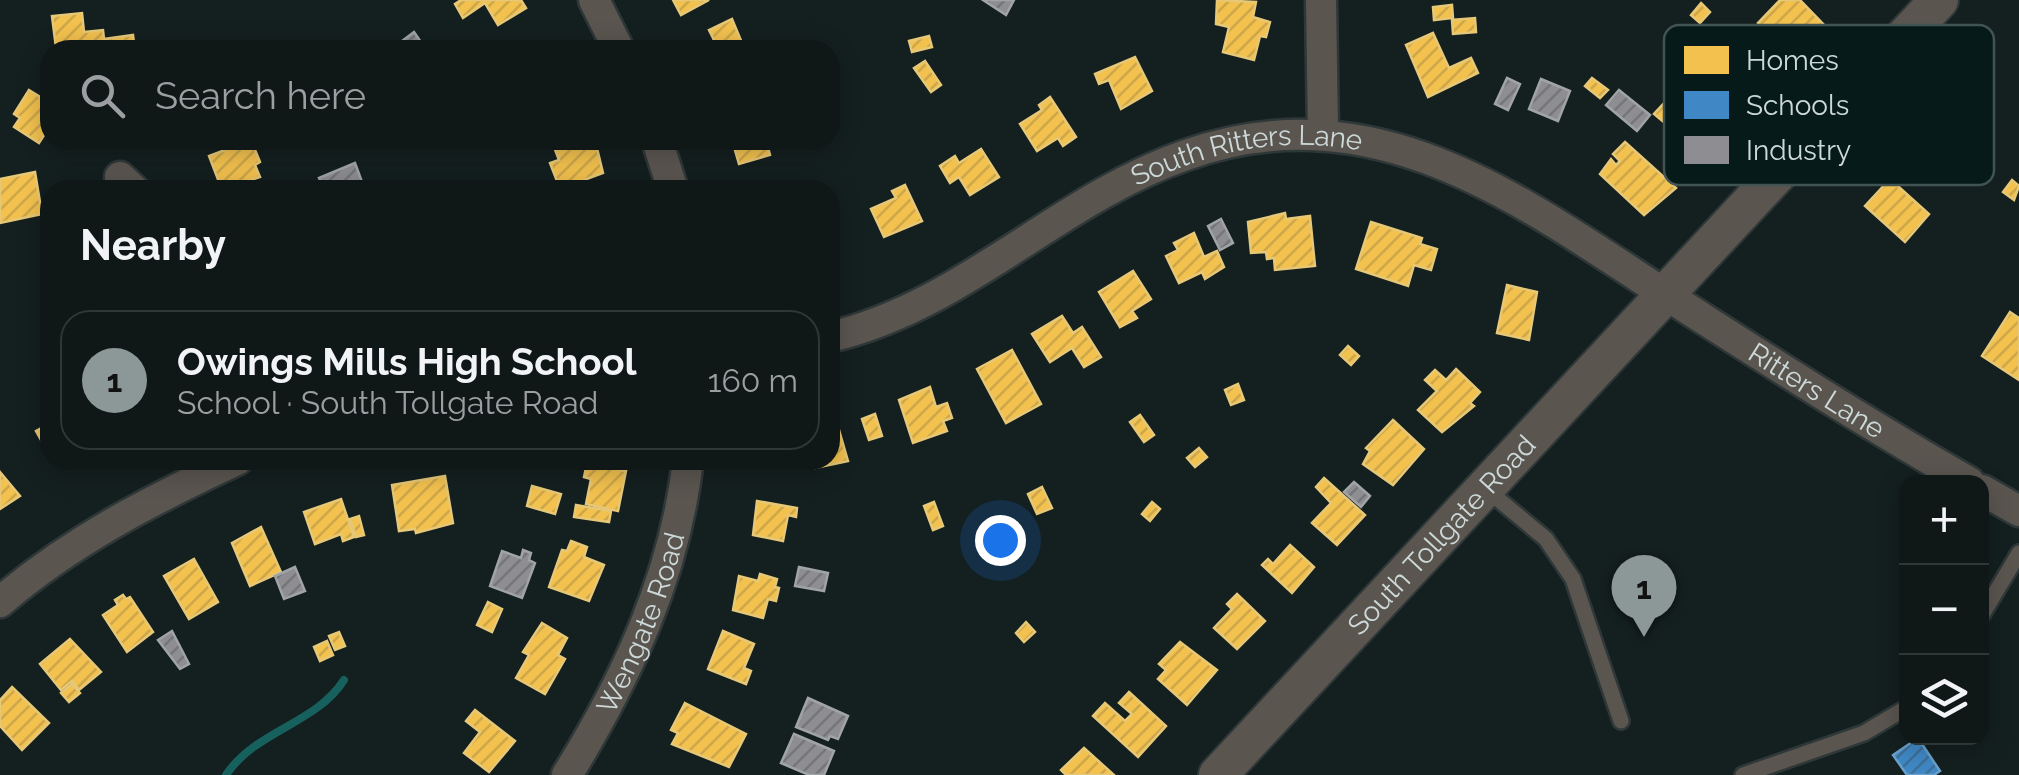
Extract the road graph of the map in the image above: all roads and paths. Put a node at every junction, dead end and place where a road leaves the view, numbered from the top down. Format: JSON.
{"nodes":[{"id":1,"x":594,"y":0,"type":"edge"},
{"id":2,"x":1321,"y":0,"type":"edge"},
{"id":3,"x":1939,"y":0,"type":"edge"},
{"id":4,"x":1916,"y":25,"type":"edge"},
{"id":5,"x":614,"y":40,"type":"edge"},
{"id":6,"x":1322,"y":133,"type":"junction"},
{"id":7,"x":660,"y":150,"type":"edge"},
{"id":8,"x":670,"y":180,"type":"edge"},
{"id":9,"x":1769,"y":185,"type":"edge"},
{"id":10,"x":1667,"y":296,"type":"junction"},
{"id":11,"x":840,"y":335,"type":"edge"},
{"id":12,"x":216,"y":470,"type":"edge"},
{"id":13,"x":686,"y":470,"type":"edge"},
{"id":14,"x":1958,"y":475,"type":"edge"},
{"id":15,"x":1486,"y":489,"type":"junction"},
{"id":16,"x":1989,"y":494,"type":"edge"},
{"id":17,"x":2019,"y":511,"type":"edge"},
{"id":18,"x":2019,"y":553,"type":"edge"},
{"id":19,"x":0,"y":602,"type":"edge"},
{"id":20,"x":1989,"y":603,"type":"edge"},
{"id":21,"x":1899,"y":712,"type":"edge"},
{"id":22,"x":1621,"y":722,"type":"dead end"},
{"id":23,"x":1793,"y":758,"type":"junction"},
{"id":24,"x":567,"y":775,"type":"edge"},
{"id":25,"x":1218,"y":775,"type":"edge"},
{"id":26,"x":1743,"y":775,"type":"edge"},
{"id":27,"x":1798,"y":775,"type":"edge"}],
"edges":[{"from":1,"to":5,"type":"street"},
{"from":2,"to":6,"type":"street"},
{"from":3,"to":4,"type":"street","name":"South Tollgate Road"},
{"from":6,"to":10,"type":"street","name":"South Ritters Lane"},
{"from":6,"to":11,"type":"street","name":"South Ritters Lane"},
{"from":7,"to":8,"type":"street"},
{"from":9,"to":10,"type":"street","name":"South Tollgate Road"},
{"from":10,"to":14,"type":"street","name":"Ritters Lane"},
{"from":10,"to":15,"type":"street","name":"South Tollgate Road"},
{"from":12,"to":19,"type":"street"},
{"from":13,"to":24,"type":"street","name":"Wengate Road"},
{"from":15,"to":22,"type":"lane"},
{"from":15,"to":25,"type":"street","name":"South Tollgate Road"},
{"from":16,"to":17,"type":"street"},
{"from":18,"to":20,"type":"lane"},
{"from":21,"to":23,"type":"lane"},
{"from":23,"to":26,"type":"lane"},
{"from":23,"to":27,"type":"lane"}]}
